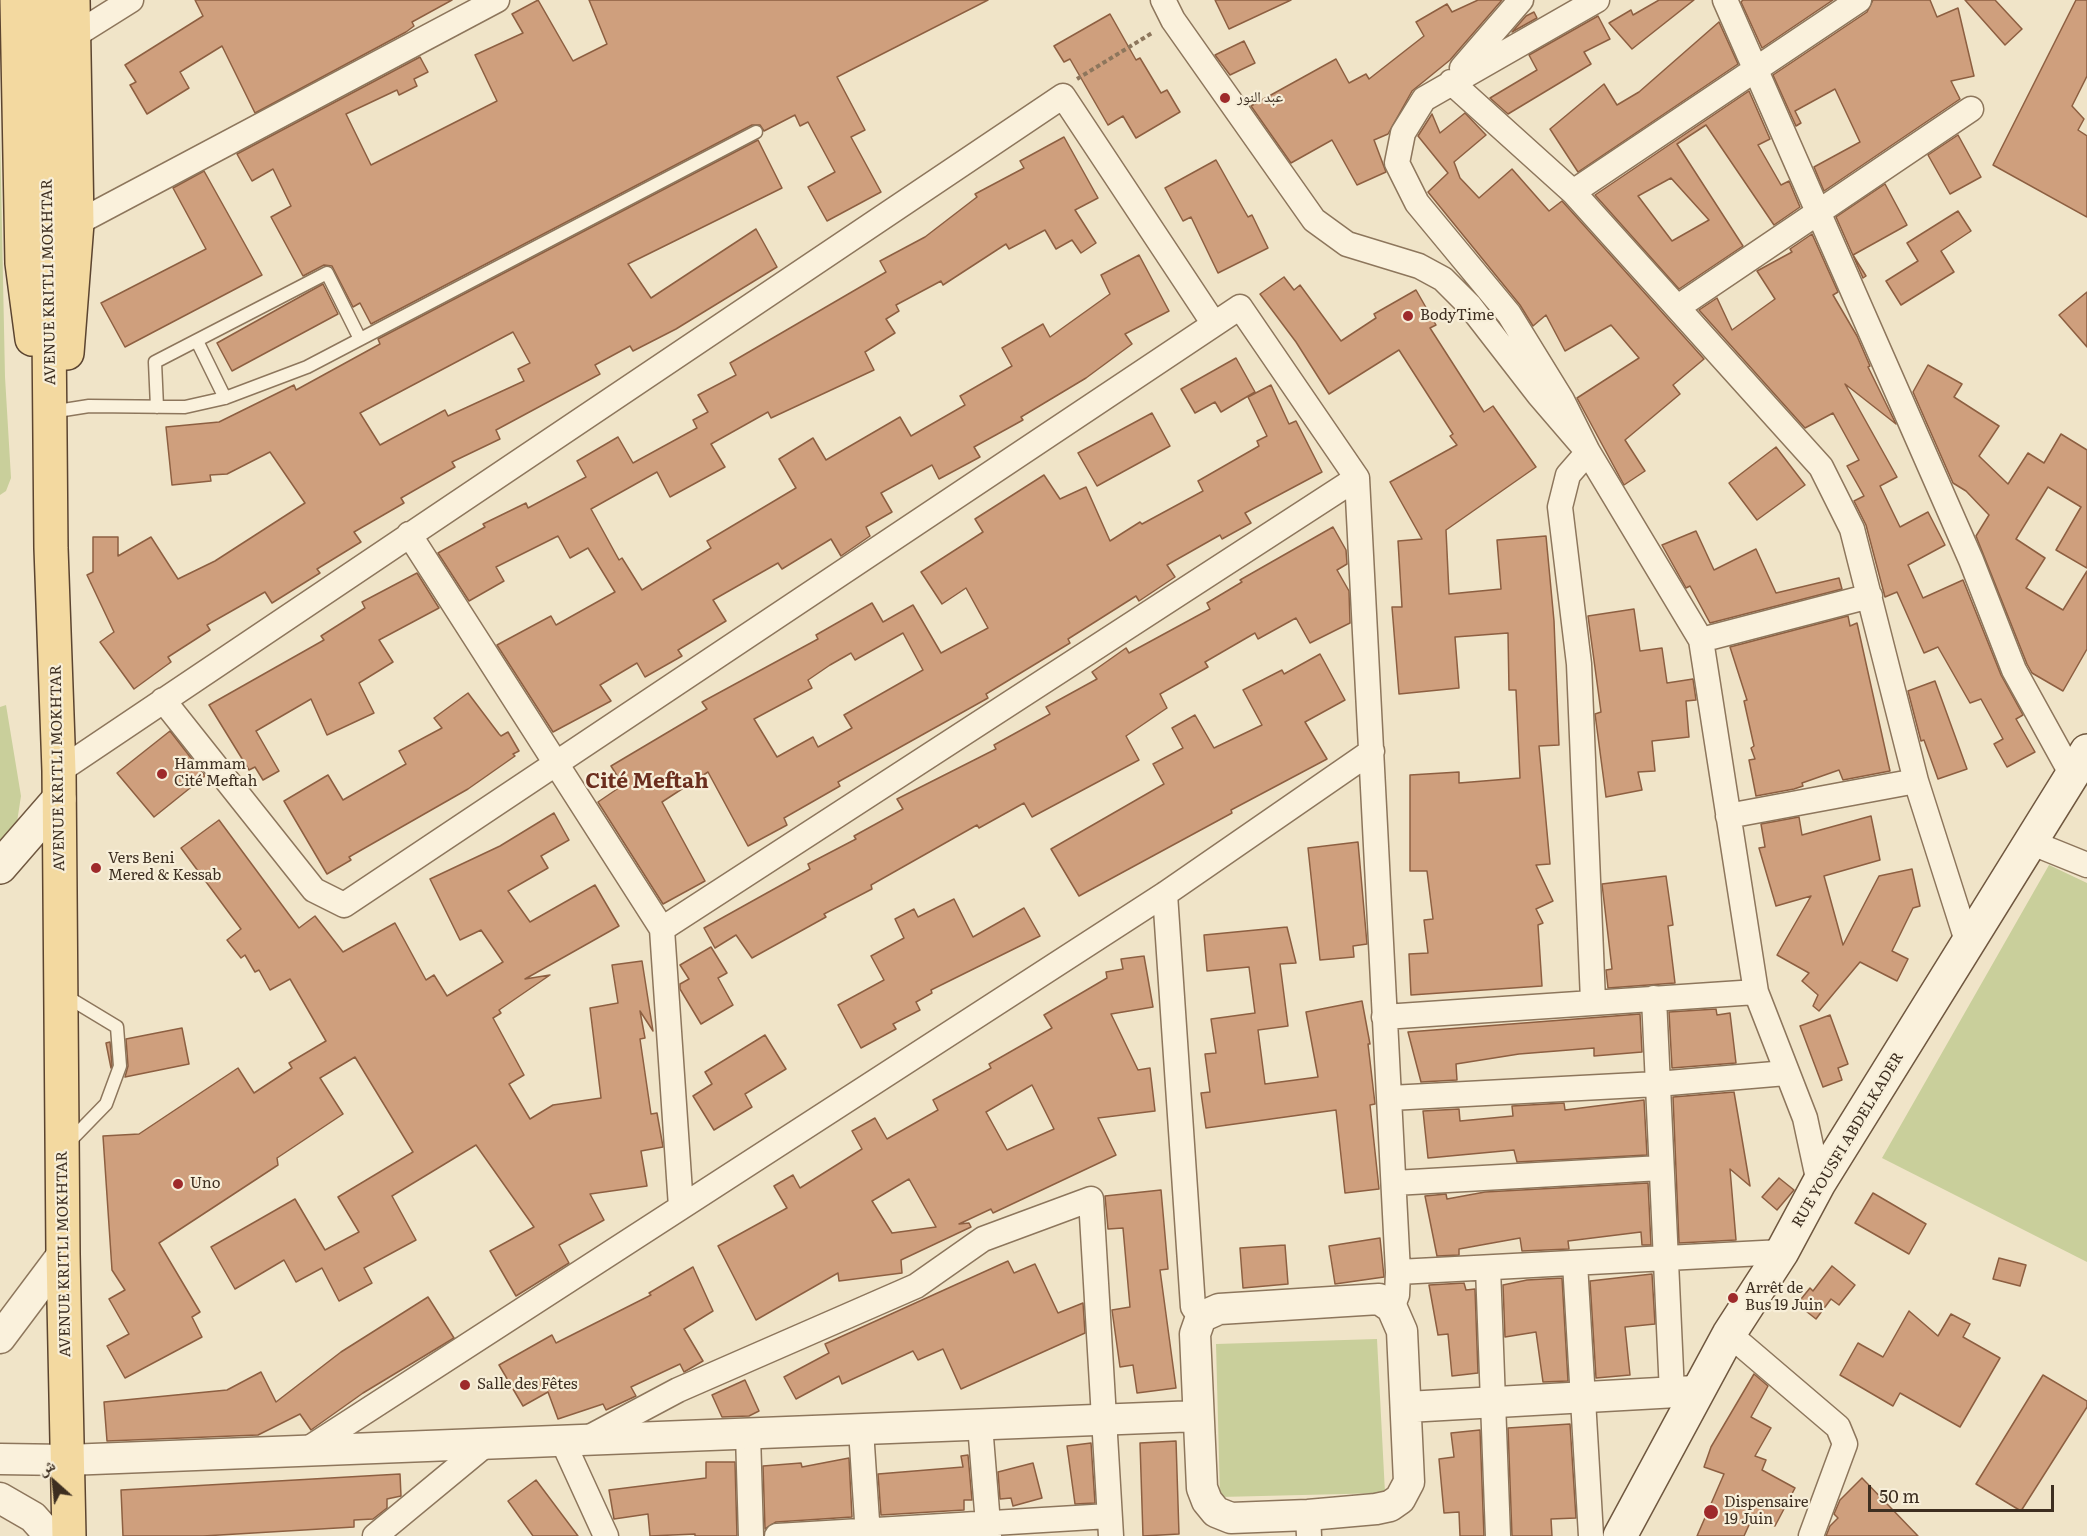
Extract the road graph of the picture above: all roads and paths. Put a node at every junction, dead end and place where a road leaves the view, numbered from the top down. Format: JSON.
{"nodes":[{"id":1,"x":17,"y":0,"type":"edge"},
{"id":2,"x":46,"y":0,"type":"edge"},
{"id":3,"x":72,"y":0,"type":"edge"},
{"id":4,"x":131,"y":0,"type":"edge"},
{"id":5,"x":497,"y":0,"type":"edge"},
{"id":6,"x":1521,"y":0,"type":"edge"},
{"id":7,"x":1597,"y":0,"type":"edge"},
{"id":8,"x":1725,"y":0,"type":"edge"},
{"id":9,"x":1859,"y":0,"type":"edge"},
{"id":10,"x":1168,"y":10,"type":"edge"},
{"id":11,"x":72,"y":36,"type":"junction"},
{"id":12,"x":1753,"y":70,"type":"junction"},
{"id":13,"x":1451,"y":82,"type":"junction"},
{"id":14,"x":1063,"y":96,"type":"junction"},
{"id":15,"x":1971,"y":109,"type":"dead end"},
{"id":16,"x":756,"y":132,"type":"dead end"},
{"id":17,"x":1573,"y":192,"type":"junction"},
{"id":18,"x":1816,"y":213,"type":"junction"},
{"id":19,"x":76,"y":224,"type":"junction"},
{"id":20,"x":1678,"y":307,"type":"junction"},
{"id":21,"x":1214,"y":324,"type":"junction"},
{"id":22,"x":360,"y":339,"type":"junction"},
{"id":23,"x":197,"y":340,"type":"junction"},
{"id":24,"x":225,"y":398,"type":"junction"},
{"id":25,"x":157,"y":407,"type":"junction"},
{"id":26,"x":50,"y":412,"type":"junction"},
{"id":27,"x":1588,"y":452,"type":"junction"},
{"id":28,"x":1357,"y":478,"type":"junction"},
{"id":29,"x":409,"y":534,"type":"junction"},
{"id":30,"x":1870,"y":596,"type":"junction"},
{"id":31,"x":1701,"y":640,"type":"junction"},
{"id":32,"x":163,"y":700,"type":"junction"},
{"id":33,"x":1372,"y":751,"type":"junction"},
{"id":34,"x":556,"y":763,"type":"junction"},
{"id":35,"x":2080,"y":763,"type":"edge"},
{"id":36,"x":1916,"y":781,"type":"junction"},
{"id":37,"x":59,"y":785,"type":"junction"},
{"id":38,"x":1728,"y":816,"type":"junction"},
{"id":39,"x":2030,"y":842,"type":"junction"},
{"id":40,"x":2087,"y":865,"type":"edge"},
{"id":41,"x":0,"y":867,"type":"edge"},
{"id":42,"x":1165,"y":894,"type":"junction"},
{"id":43,"x":662,"y":929,"type":"junction"},
{"id":44,"x":1968,"y":944,"type":"junction"},
{"id":45,"x":1756,"y":992,"type":"junction"},
{"id":46,"x":62,"y":994,"type":"junction"},
{"id":47,"x":1654,"y":998,"type":"junction"},
{"id":48,"x":1593,"y":1001,"type":"junction"},
{"id":49,"x":1384,"y":1017,"type":"junction"},
{"id":50,"x":1786,"y":1073,"type":"junction"},
{"id":51,"x":1657,"y":1084,"type":"junction"},
{"id":52,"x":1390,"y":1098,"type":"junction"},
{"id":53,"x":62,"y":1148,"type":"junction"},
{"id":54,"x":1661,"y":1168,"type":"junction"},
{"id":55,"x":1394,"y":1183,"type":"junction"},
{"id":56,"x":1819,"y":1183,"type":"junction"},
{"id":57,"x":681,"y":1207,"type":"junction"},
{"id":58,"x":1782,"y":1252,"type":"junction"},
{"id":59,"x":63,"y":1254,"type":"junction"},
{"id":60,"x":1665,"y":1258,"type":"junction"},
{"id":61,"x":1575,"y":1263,"type":"junction"},
{"id":62,"x":1488,"y":1268,"type":"junction"},
{"id":63,"x":1398,"y":1272,"type":"junction"},
{"id":64,"x":1392,"y":1308,"type":"junction"},
{"id":65,"x":1201,"y":1317,"type":"junction"},
{"id":66,"x":1728,"y":1334,"type":"junction"},
{"id":67,"x":0,"y":1338,"type":"edge"},
{"id":68,"x":1684,"y":1392,"type":"junction"},
{"id":69,"x":1582,"y":1398,"type":"junction"},
{"id":70,"x":1493,"y":1402,"type":"junction"},
{"id":71,"x":1407,"y":1407,"type":"junction"},
{"id":72,"x":1198,"y":1416,"type":"junction"},
{"id":73,"x":1104,"y":1420,"type":"junction"},
{"id":74,"x":980,"y":1425,"type":"junction"},
{"id":75,"x":861,"y":1430,"type":"junction"},
{"id":76,"x":748,"y":1434,"type":"junction"},
{"id":77,"x":572,"y":1441,"type":"junction"},
{"id":78,"x":485,"y":1445,"type":"junction"},
{"id":79,"x":303,"y":1452,"type":"junction"},
{"id":80,"x":0,"y":1459,"type":"edge"},
{"id":81,"x":68,"y":1469,"type":"junction"},
{"id":82,"x":0,"y":1478,"type":"edge"},
{"id":83,"x":0,"y":1498,"type":"edge"},
{"id":84,"x":1110,"y":1526,"type":"edge"},
{"id":85,"x":1309,"y":1526,"type":"edge"},
{"id":86,"x":988,"y":1530,"type":"edge"},
{"id":87,"x":868,"y":1533,"type":"edge"},
{"id":88,"x":50,"y":1536,"type":"edge"},
{"id":89,"x":69,"y":1536,"type":"edge"},
{"id":90,"x":375,"y":1536,"type":"edge"},
{"id":91,"x":606,"y":1536,"type":"edge"},
{"id":92,"x":751,"y":1536,"type":"edge"},
{"id":93,"x":777,"y":1536,"type":"edge"},
{"id":94,"x":1498,"y":1536,"type":"edge"},
{"id":95,"x":1591,"y":1536,"type":"edge"},
{"id":96,"x":1620,"y":1536,"type":"edge"},
{"id":97,"x":1810,"y":1536,"type":"edge"}],
"edges":[{"from":1,"to":26,"type":"main road"},
{"from":2,"to":26,"type":"main road","name":"AVENUE KRITLI MOKHTAR"},
{"from":3,"to":11,"type":"main road"},
{"from":4,"to":11,"type":"street"},
{"from":5,"to":19,"type":"street"},
{"from":6,"to":13,"type":"street"},
{"from":7,"to":13,"type":"street"},
{"from":8,"to":12,"type":"street"},
{"from":9,"to":12,"type":"street"},
{"from":10,"to":14,"type":"path"},
{"from":10,"to":27,"type":"street"},
{"from":11,"to":19,"type":"main road"},
{"from":12,"to":17,"type":"street"},
{"from":12,"to":18,"type":"street"},
{"from":13,"to":17,"type":"street"},
{"from":13,"to":27,"type":"street"},
{"from":14,"to":21,"type":"street"},
{"from":14,"to":29,"type":"street"},
{"from":15,"to":18,"type":"street"},
{"from":16,"to":22,"type":"lane"},
{"from":17,"to":20,"type":"street"},
{"from":18,"to":20,"type":"street"},
{"from":18,"to":35,"type":"street"},
{"from":19,"to":26,"type":"main road"},
{"from":20,"to":30,"type":"street"},
{"from":21,"to":28,"type":"street"},
{"from":21,"to":34,"type":"street"},
{"from":22,"to":23,"type":"lane"},
{"from":22,"to":24,"type":"lane"},
{"from":23,"to":24,"type":"lane"},
{"from":23,"to":25,"type":"lane"},
{"from":24,"to":25,"type":"lane"},
{"from":25,"to":26,"type":"lane"},
{"from":26,"to":37,"type":"main road","name":"AVENUE KRITLI MOKHTAR"},
{"from":27,"to":31,"type":"street"},
{"from":27,"to":48,"type":"street"},
{"from":28,"to":33,"type":"street"},
{"from":28,"to":43,"type":"street"},
{"from":29,"to":32,"type":"street"},
{"from":29,"to":34,"type":"street"},
{"from":30,"to":31,"type":"street"},
{"from":30,"to":36,"type":"street"},
{"from":31,"to":38,"type":"street"},
{"from":32,"to":34,"type":"street"},
{"from":32,"to":37,"type":"street"},
{"from":33,"to":42,"type":"street"},
{"from":33,"to":49,"type":"street"},
{"from":34,"to":43,"type":"street"},
{"from":35,"to":39,"type":"main road","name":"RUE YOUSFI ABDELKADER"},
{"from":36,"to":38,"type":"street"},
{"from":36,"to":44,"type":"street"},
{"from":37,"to":41,"type":"main road"},
{"from":37,"to":46,"type":"main road","name":"AVENUE KRITLI MOKHTAR"},
{"from":38,"to":45,"type":"street"},
{"from":39,"to":40,"type":"street"},
{"from":39,"to":44,"type":"main road","name":"RUE YOUSFI ABDELKADER"},
{"from":42,"to":57,"type":"street"},
{"from":42,"to":65,"type":"street"},
{"from":43,"to":57,"type":"street"},
{"from":44,"to":56,"type":"main road","name":"RUE YOUSFI ABDELKADER"},
{"from":45,"to":47,"type":"street"},
{"from":45,"to":50,"type":"street"},
{"from":46,"to":53,"type":"main road","name":"AVENUE KRITLI MOKHTAR"},
{"from":46,"to":53,"type":"lane"},
{"from":47,"to":48,"type":"street"},
{"from":47,"to":51,"type":"street"},
{"from":48,"to":49,"type":"street"},
{"from":49,"to":52,"type":"street"},
{"from":50,"to":51,"type":"street"},
{"from":50,"to":56,"type":"street"},
{"from":51,"to":52,"type":"street"},
{"from":51,"to":54,"type":"street"},
{"from":52,"to":55,"type":"street"},
{"from":53,"to":59,"type":"main road","name":"AVENUE KRITLI MOKHTAR"},
{"from":54,"to":55,"type":"street"},
{"from":54,"to":60,"type":"street"},
{"from":55,"to":63,"type":"street"},
{"from":56,"to":58,"type":"main road","name":"RUE YOUSFI ABDELKADER"},
{"from":57,"to":79,"type":"street"},
{"from":58,"to":60,"type":"street"},
{"from":58,"to":66,"type":"main road","name":"RUE YOUSFI ABDELKADER"},
{"from":59,"to":67,"type":"street"},
{"from":59,"to":81,"type":"main road","name":"AVENUE KRITLI MOKHTAR"},
{"from":60,"to":61,"type":"street"},
{"from":60,"to":68,"type":"street"},
{"from":61,"to":62,"type":"street"},
{"from":61,"to":69,"type":"street"},
{"from":62,"to":63,"type":"street"},
{"from":62,"to":70,"type":"street"},
{"from":63,"to":64,"type":"street"},
{"from":64,"to":65,"type":"street"},
{"from":64,"to":71,"type":"street"},
{"from":65,"to":72,"type":"street"},
{"from":66,"to":68,"type":"main road","name":"RUE YOUSFI ABDELKADER"},
{"from":66,"to":97,"type":"street"},
{"from":68,"to":69,"type":"street"},
{"from":68,"to":96,"type":"main road","name":"RUE YOUSFI ABDELKADER"},
{"from":69,"to":70,"type":"street"},
{"from":69,"to":95,"type":"street"},
{"from":70,"to":71,"type":"street"},
{"from":70,"to":94,"type":"street"},
{"from":71,"to":85,"type":"street"},
{"from":72,"to":73,"type":"street"},
{"from":72,"to":85,"type":"street"},
{"from":73,"to":74,"type":"street"},
{"from":73,"to":77,"type":"street"},
{"from":73,"to":84,"type":"street"},
{"from":74,"to":75,"type":"street"},
{"from":74,"to":86,"type":"street"},
{"from":75,"to":76,"type":"street"},
{"from":75,"to":87,"type":"street"},
{"from":76,"to":77,"type":"street"},
{"from":76,"to":92,"type":"street"},
{"from":77,"to":78,"type":"street"},
{"from":77,"to":91,"type":"street"},
{"from":78,"to":79,"type":"street"},
{"from":78,"to":90,"type":"street"},
{"from":79,"to":81,"type":"street"},
{"from":80,"to":81,"type":"street"},
{"from":81,"to":82,"type":"street"},
{"from":81,"to":89,"type":"main road","name":"AVENUE KRITLI MOKHTAR"},
{"from":83,"to":88,"type":"street"},
{"from":84,"to":86,"type":"street"},
{"from":86,"to":87,"type":"street"},
{"from":87,"to":93,"type":"street"}]}
